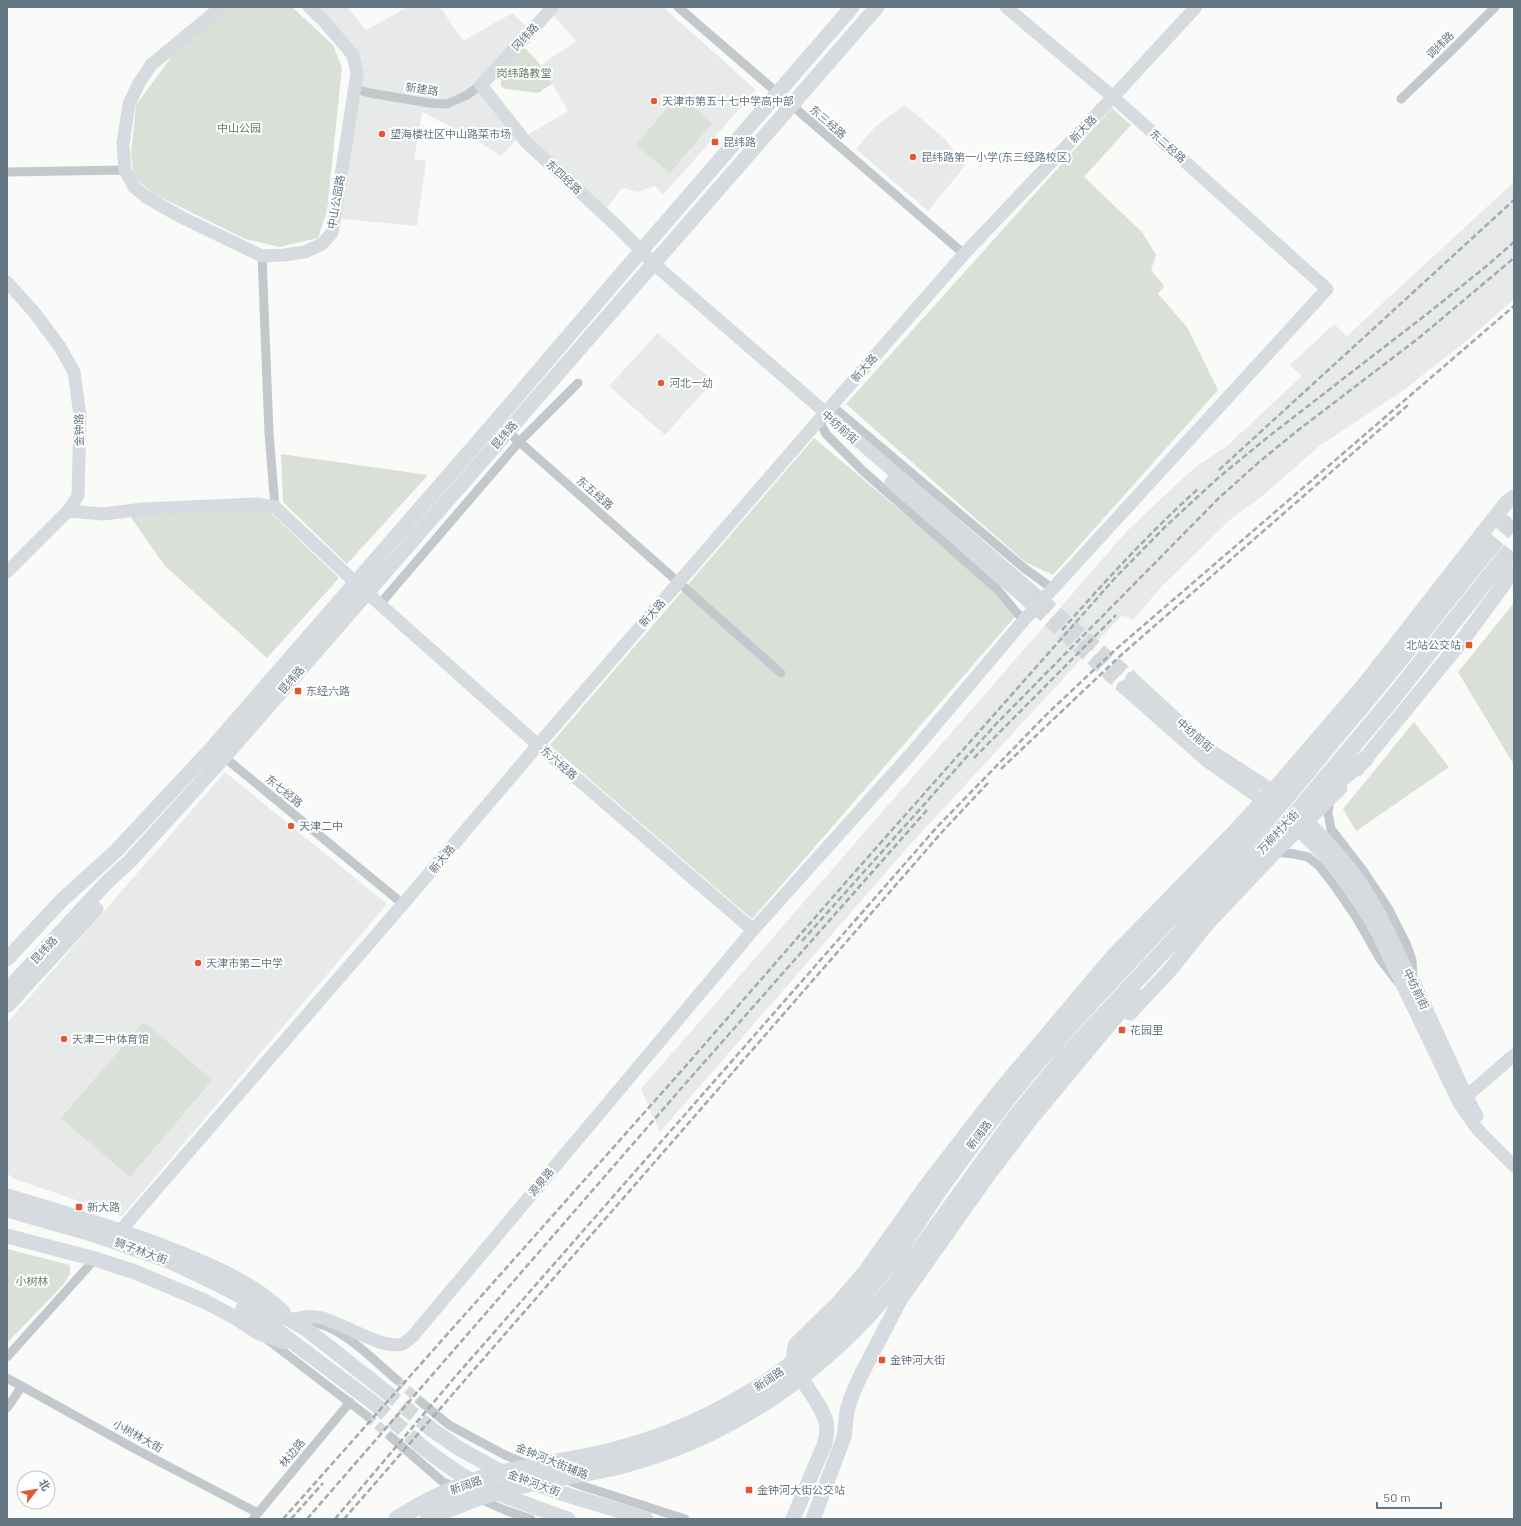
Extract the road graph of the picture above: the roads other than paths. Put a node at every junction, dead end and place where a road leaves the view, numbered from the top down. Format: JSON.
{"nodes":[{"id":1,"x":221,"y":7,"type":"edge"},
{"id":2,"x":308,"y":7,"type":"edge"},
{"id":3,"x":553,"y":7,"type":"edge"},
{"id":4,"x":678,"y":7,"type":"edge"},
{"id":5,"x":852,"y":7,"type":"edge"},
{"id":6,"x":877,"y":7,"type":"edge"},
{"id":7,"x":1006,"y":7,"type":"edge"},
{"id":8,"x":1196,"y":7,"type":"edge"},
{"id":9,"x":1495,"y":7,"type":"edge"},
{"id":10,"x":481,"y":85,"type":"junction"},
{"id":11,"x":355,"y":89,"type":"junction"},
{"id":12,"x":778,"y":93,"type":"junction"},
{"id":13,"x":1113,"y":97,"type":"junction"},
{"id":14,"x":1401,"y":99,"type":"dead end"},
{"id":15,"x":791,"y":105,"type":"junction"},
{"id":16,"x":125,"y":170,"type":"junction"},
{"id":17,"x":7,"y":172,"type":"edge"},
{"id":18,"x":641,"y":251,"type":"junction"},
{"id":19,"x":964,"y":254,"type":"junction"},
{"id":20,"x":262,"y":256,"type":"junction"},
{"id":21,"x":654,"y":264,"type":"junction"},
{"id":22,"x":7,"y":282,"type":"edge"},
{"id":23,"x":1327,"y":289,"type":"joint"},
{"id":24,"x":578,"y":383,"type":"dead end"},
{"id":25,"x":825,"y":413,"type":"junction"},
{"id":26,"x":502,"y":426,"type":"junction"},
{"id":27,"x":519,"y":442,"type":"junction"},
{"id":28,"x":1514,"y":496,"type":"edge"},
{"id":29,"x":275,"y":507,"type":"junction"},
{"id":30,"x":68,"y":510,"type":"junction"},
{"id":31,"x":1486,"y":552,"type":"tunnel mouth"},
{"id":32,"x":1507,"y":567,"type":"edge"},
{"id":33,"x":7,"y":572,"type":"edge"},
{"id":34,"x":678,"y":582,"type":"junction"},
{"id":35,"x":362,"y":588,"type":"junction"},
{"id":36,"x":1053,"y":589,"type":"junction"},
{"id":37,"x":1024,"y":592,"type":"tunnel mouth"},
{"id":38,"x":380,"y":604,"type":"junction"},
{"id":39,"x":1024,"y":620,"type":"junction"},
{"id":40,"x":781,"y":673,"type":"dead end"},
{"id":41,"x":1333,"y":721,"type":"junction"},
{"id":42,"x":538,"y":745,"type":"junction"},
{"id":43,"x":224,"y":756,"type":"junction"},
{"id":44,"x":1365,"y":759,"type":"junction"},
{"id":45,"x":1264,"y":785,"type":"dead end"},
{"id":46,"x":1255,"y":795,"type":"dead end"},
{"id":47,"x":1330,"y":798,"type":"junction"},
{"id":48,"x":1277,"y":807,"type":"junction"},
{"id":49,"x":1289,"y":822,"type":"junction"},
{"id":50,"x":1308,"y":830,"type":"dead end"},
{"id":51,"x":116,"y":851,"type":"junction"},
{"id":52,"x":1275,"y":852,"type":"junction"},
{"id":53,"x":129,"y":862,"type":"junction"},
{"id":54,"x":403,"y":904,"type":"junction"},
{"id":55,"x":77,"y":907,"type":"junction"},
{"id":56,"x":1199,"y":913,"type":"junction"},
{"id":57,"x":1162,"y":928,"type":"junction"},
{"id":58,"x":753,"y":930,"type":"junction"},
{"id":59,"x":7,"y":959,"type":"edge"},
{"id":60,"x":7,"y":975,"type":"edge"},
{"id":61,"x":1408,"y":984,"type":"junction"},
{"id":62,"x":7,"y":990,"type":"edge"},
{"id":63,"x":1073,"y":1004,"type":"junction"},
{"id":64,"x":7,"y":1006,"type":"edge"},
{"id":65,"x":1092,"y":1047,"type":"junction"},
{"id":66,"x":1514,"y":1055,"type":"edge"},
{"id":67,"x":1028,"y":1074,"type":"joint"},
{"id":68,"x":1041,"y":1086,"type":"joint"},
{"id":69,"x":1463,"y":1100,"type":"junction"},
{"id":70,"x":1514,"y":1155,"type":"edge"},
{"id":71,"x":1514,"y":1166,"type":"edge"},
{"id":72,"x":7,"y":1196,"type":"edge"},
{"id":73,"x":7,"y":1210,"type":"edge"},
{"id":74,"x":7,"y":1219,"type":"edge"},
{"id":75,"x":121,"y":1230,"type":"junction"},
{"id":76,"x":7,"y":1236,"type":"edge"},
{"id":77,"x":95,"y":1259,"type":"junction"},
{"id":78,"x":291,"y":1320,"type":"junction"},
{"id":79,"x":263,"y":1321,"type":"junction"},
{"id":80,"x":7,"y":1357,"type":"edge"},
{"id":81,"x":7,"y":1378,"type":"edge"},
{"id":82,"x":397,"y":1380,"type":"tunnel mouth"},
{"id":83,"x":22,"y":1386,"type":"junction"},
{"id":84,"x":385,"y":1391,"type":"tunnel mouth"},
{"id":85,"x":350,"y":1402,"type":"junction"},
{"id":86,"x":421,"y":1402,"type":"tunnel mouth"},
{"id":87,"x":7,"y":1408,"type":"edge"},
{"id":88,"x":371,"y":1410,"type":"joint"},
{"id":89,"x":431,"y":1429,"type":"tunnel mouth"},
{"id":90,"x":391,"y":1437,"type":"tunnel mouth"},
{"id":91,"x":420,"y":1445,"type":"tunnel mouth"},
{"id":92,"x":518,"y":1513,"type":"edge"},
{"id":93,"x":255,"y":1516,"type":"edge"},
{"id":94,"x":397,"y":1519,"type":"edge"},
{"id":95,"x":428,"y":1519,"type":"edge"},
{"id":96,"x":531,"y":1519,"type":"edge"},
{"id":97,"x":568,"y":1519,"type":"edge"},
{"id":98,"x":646,"y":1519,"type":"edge"},
{"id":99,"x":685,"y":1519,"type":"edge"},
{"id":100,"x":793,"y":1519,"type":"edge"},
{"id":101,"x":813,"y":1519,"type":"edge"}],
"edges":[{"from":1,"to":16,"type":"street"},
{"from":2,"to":11,"type":"street","name":"中山公园路"},
{"from":3,"to":10,"type":"street","name":"冈纬路"},
{"from":4,"to":12,"type":"street","name":"东三经路"},
{"from":5,"to":12,"type":"main road","name":"昆纬路"},
{"from":6,"to":15,"type":"main road","name":"昆纬路"},
{"from":7,"to":13,"type":"street","name":"东二经路"},
{"from":8,"to":13,"type":"street","name":"新大路"},
{"from":9,"to":14,"type":"street","name":"调纬路"},
{"from":10,"to":11,"type":"street","name":"新建路"},
{"from":10,"to":18,"type":"street","name":"东四经路"},
{"from":11,"to":20,"type":"street","name":"中山公园路"},
{"from":12,"to":15,"type":"street","name":"东三经路"},
{"from":12,"to":18,"type":"main road","name":"昆纬路"},
{"from":13,"to":19,"type":"street","name":"新大路"},
{"from":13,"to":23,"type":"street","name":"东二经路"},
{"from":15,"to":19,"type":"street","name":"东三经路"},
{"from":15,"to":21,"type":"main road","name":"昆纬路"},
{"from":16,"to":17,"type":"street"},
{"from":16,"to":20,"type":"street"},
{"from":18,"to":21,"type":"street","name":"东四经路"},
{"from":18,"to":26,"type":"main road","name":"昆纬路"},
{"from":19,"to":25,"type":"street","name":"新大路"},
{"from":20,"to":29,"type":"street"},
{"from":21,"to":25,"type":"street","name":"中纺前街"},
{"from":21,"to":26,"type":"main road","name":"昆纬路"},
{"from":22,"to":30,"type":"street","name":"金钟路"},
{"from":23,"to":36,"type":"street","name":"源泉路"},
{"from":24,"to":27,"type":"street"},
{"from":25,"to":34,"type":"street","name":"新大路"},
{"from":25,"to":36,"type":"street"},
{"from":25,"to":37,"type":"street","name":"中纺前街"},
{"from":25,"to":39,"type":"street"},
{"from":26,"to":27,"type":"street","name":"东五经路"},
{"from":26,"to":35,"type":"main road","name":"昆纬路"},
{"from":27,"to":34,"type":"street","name":"东五经路"},
{"from":27,"to":38,"type":"street"},
{"from":28,"to":41,"type":"main road"},
{"from":29,"to":30,"type":"street"},
{"from":29,"to":35,"type":"street","name":"东六经路"},
{"from":30,"to":33,"type":"street","name":"金钟路"},
{"from":31,"to":48,"type":"highway","name":"万柳村大街"},
{"from":32,"to":44,"type":"main road"},
{"from":32,"to":49,"type":"highway","name":"万柳村大街"},
{"from":34,"to":40,"type":"street","name":"东五经路"},
{"from":34,"to":42,"type":"street","name":"新大路"},
{"from":35,"to":38,"type":"street","name":"东六经路"},
{"from":35,"to":43,"type":"main road","name":"昆纬路"},
{"from":35,"to":51,"type":"main road","name":"昆纬路"},
{"from":36,"to":39,"type":"street","name":"源泉路"},
{"from":38,"to":42,"type":"street","name":"东六经路"},
{"from":39,"to":58,"type":"street","name":"源泉路"},
{"from":41,"to":48,"type":"main road"},
{"from":41,"to":63,"type":"main road"},
{"from":42,"to":54,"type":"street","name":"新大路"},
{"from":42,"to":58,"type":"street","name":"东六经路"},
{"from":43,"to":53,"type":"main road","name":"昆纬路"},
{"from":43,"to":54,"type":"street","name":"东七经路"},
{"from":44,"to":47,"type":"main road"},
{"from":44,"to":49,"type":"highway"},
{"from":45,"to":46,"type":"street","name":"中纺前街"},
{"from":47,"to":52,"type":"main road"},
{"from":47,"to":61,"type":"street"},
{"from":48,"to":57,"type":"highway","name":"万柳村大街"},
{"from":49,"to":56,"type":"highway","name":"万柳村大街"},
{"from":50,"to":61,"type":"street","name":"中纺前街"},
{"from":51,"to":55,"type":"main road"},
{"from":51,"to":59,"type":"main road"},
{"from":52,"to":61,"type":"street"},
{"from":52,"to":65,"type":"main road"},
{"from":53,"to":55,"type":"main road"},
{"from":53,"to":64,"type":"main road"},
{"from":54,"to":75,"type":"street","name":"新大路"},
{"from":55,"to":60,"type":"main road","name":"昆纬路"},
{"from":55,"to":62,"type":"main road","name":"昆纬路"},
{"from":56,"to":65,"type":"main road"},
{"from":56,"to":68,"type":"highway","name":"万柳村大街"},
{"from":57,"to":63,"type":"main road"},
{"from":57,"to":67,"type":"highway","name":"万柳村大街"},
{"from":58,"to":78,"type":"street","name":"源泉路"},
{"from":61,"to":69,"type":"street","name":"中纺前街"},
{"from":63,"to":100,"type":"main road"},
{"from":65,"to":101,"type":"main road"},
{"from":66,"to":69,"type":"street"},
{"from":67,"to":94,"type":"highway","name":"新阔路"},
{"from":68,"to":95,"type":"highway","name":"新阔路"},
{"from":69,"to":70,"type":"street","name":"中纺前街"},
{"from":69,"to":71,"type":"street"},
{"from":72,"to":75,"type":"main road"},
{"from":73,"to":79,"type":"main road","name":"狮子林大街"},
{"from":74,"to":79,"type":"main road","name":"狮子林大街"},
{"from":75,"to":78,"type":"main road"},
{"from":76,"to":77,"type":"main road"},
{"from":77,"to":79,"type":"main road"},
{"from":77,"to":80,"type":"street"},
{"from":78,"to":79,"type":"main road"},
{"from":78,"to":82,"type":"street"},
{"from":78,"to":84,"type":"main road"},
{"from":79,"to":85,"type":"street"},
{"from":79,"to":88,"type":"main road"},
{"from":81,"to":83,"type":"street","name":"小树林大街"},
{"from":83,"to":87,"type":"street"},
{"from":83,"to":93,"type":"street","name":"小树林大街"},
{"from":85,"to":88,"type":"street"},
{"from":85,"to":93,"type":"street","name":"林边路"},
{"from":86,"to":99,"type":"street","name":"金钟河大街辅路"},
{"from":89,"to":98,"type":"main road","name":"金钟河大街"},
{"from":90,"to":92,"type":"street"},
{"from":91,"to":92,"type":"main road","name":"金钟河大街"},
{"from":92,"to":96,"type":"street"},
{"from":92,"to":97,"type":"main road","name":"金钟河大街"}]}
